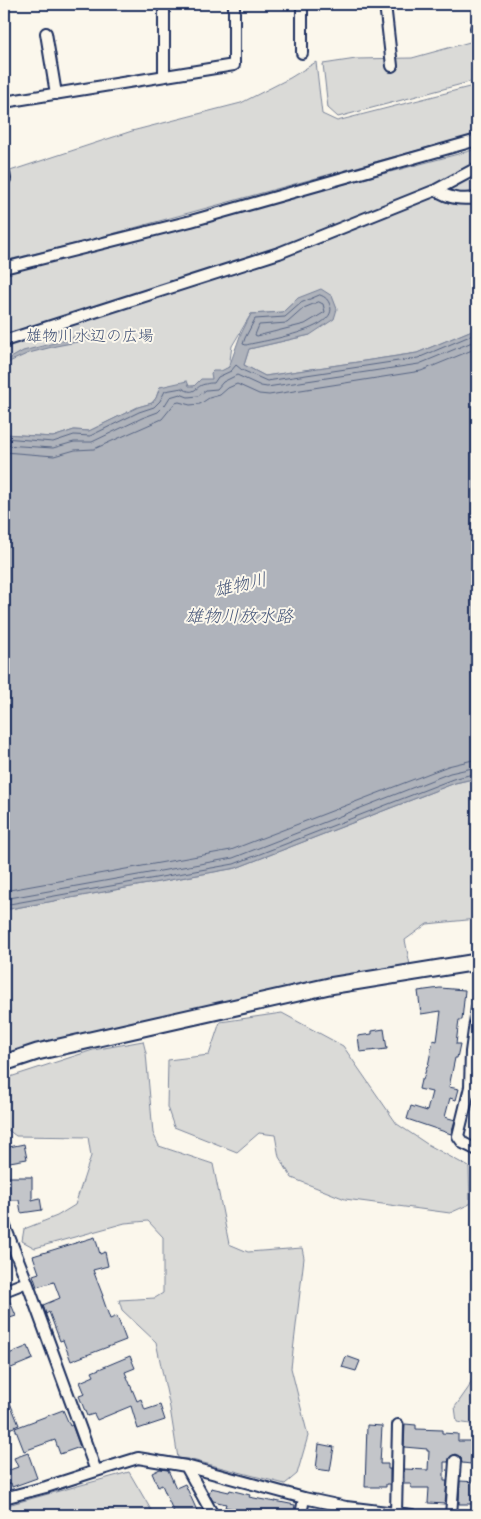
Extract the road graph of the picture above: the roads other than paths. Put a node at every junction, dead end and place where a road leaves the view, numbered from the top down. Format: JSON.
{"nodes":[{"id":1,"x":164,"y":4,"type":"edge"},
{"id":2,"x":234,"y":4,"type":"edge"},
{"id":3,"x":302,"y":4,"type":"edge"},
{"id":4,"x":384,"y":4,"type":"edge"},
{"id":5,"x":46,"y":33,"type":"dead end"},
{"id":6,"x":302,"y":53,"type":"dead end"},
{"id":7,"x":392,"y":66,"type":"dead end"},
{"id":8,"x":164,"y":76,"type":"junction"},
{"id":9,"x":56,"y":94,"type":"junction"},
{"id":10,"x":4,"y":102,"type":"edge"},
{"id":11,"x":477,"y":140,"type":"edge"},
{"id":12,"x":477,"y":168,"type":"edge"},
{"id":13,"x":436,"y":190,"type":"junction"},
{"id":14,"x":477,"y":198,"type":"edge"},
{"id":15,"x":4,"y":268,"type":"edge"},
{"id":16,"x":4,"y":341,"type":"edge"},
{"id":17,"x":477,"y":962,"type":"edge"},
{"id":18,"x":477,"y":1008,"type":"edge"},
{"id":19,"x":4,"y":1063,"type":"edge"},
{"id":20,"x":477,"y":1150,"type":"edge"},
{"id":21,"x":4,"y":1224,"type":"edge"},
{"id":22,"x":27,"y":1282,"type":"junction"},
{"id":23,"x":4,"y":1291,"type":"edge"},
{"id":24,"x":398,"y":1425,"type":"dead end"},
{"id":25,"x":454,"y":1461,"type":"dead end"},
{"id":26,"x":186,"y":1466,"type":"junction"},
{"id":27,"x":96,"y":1470,"type":"junction"},
{"id":28,"x":4,"y":1498,"type":"edge"},
{"id":29,"x":304,"y":1498,"type":"junction"},
{"id":30,"x":365,"y":1512,"type":"edge"},
{"id":31,"x":396,"y":1513,"type":"junction"},
{"id":32,"x":213,"y":1515,"type":"edge"},
{"id":33,"x":302,"y":1515,"type":"edge"},
{"id":34,"x":412,"y":1515,"type":"edge"},
{"id":35,"x":451,"y":1515,"type":"edge"}],
"edges":[{"from":1,"to":8,"type":"street"},
{"from":2,"to":8,"type":"street"},
{"from":3,"to":6,"type":"street"},
{"from":4,"to":7,"type":"street"},
{"from":5,"to":9,"type":"street"},
{"from":8,"to":9,"type":"street"},
{"from":9,"to":10,"type":"street"},
{"from":11,"to":15,"type":"street"},
{"from":12,"to":13,"type":"street"},
{"from":13,"to":14,"type":"street"},
{"from":13,"to":16,"type":"street"},
{"from":17,"to":19,"type":"street"},
{"from":18,"to":20,"type":"street"},
{"from":21,"to":22,"type":"street"},
{"from":22,"to":23,"type":"street"},
{"from":22,"to":27,"type":"street"},
{"from":24,"to":31,"type":"street"},
{"from":25,"to":35,"type":"street"},
{"from":26,"to":27,"type":"street"},
{"from":26,"to":29,"type":"street"},
{"from":26,"to":32,"type":"street"},
{"from":27,"to":28,"type":"street"},
{"from":29,"to":30,"type":"street"},
{"from":29,"to":33,"type":"street"},
{"from":30,"to":31,"type":"street"},
{"from":31,"to":34,"type":"street"}]}
